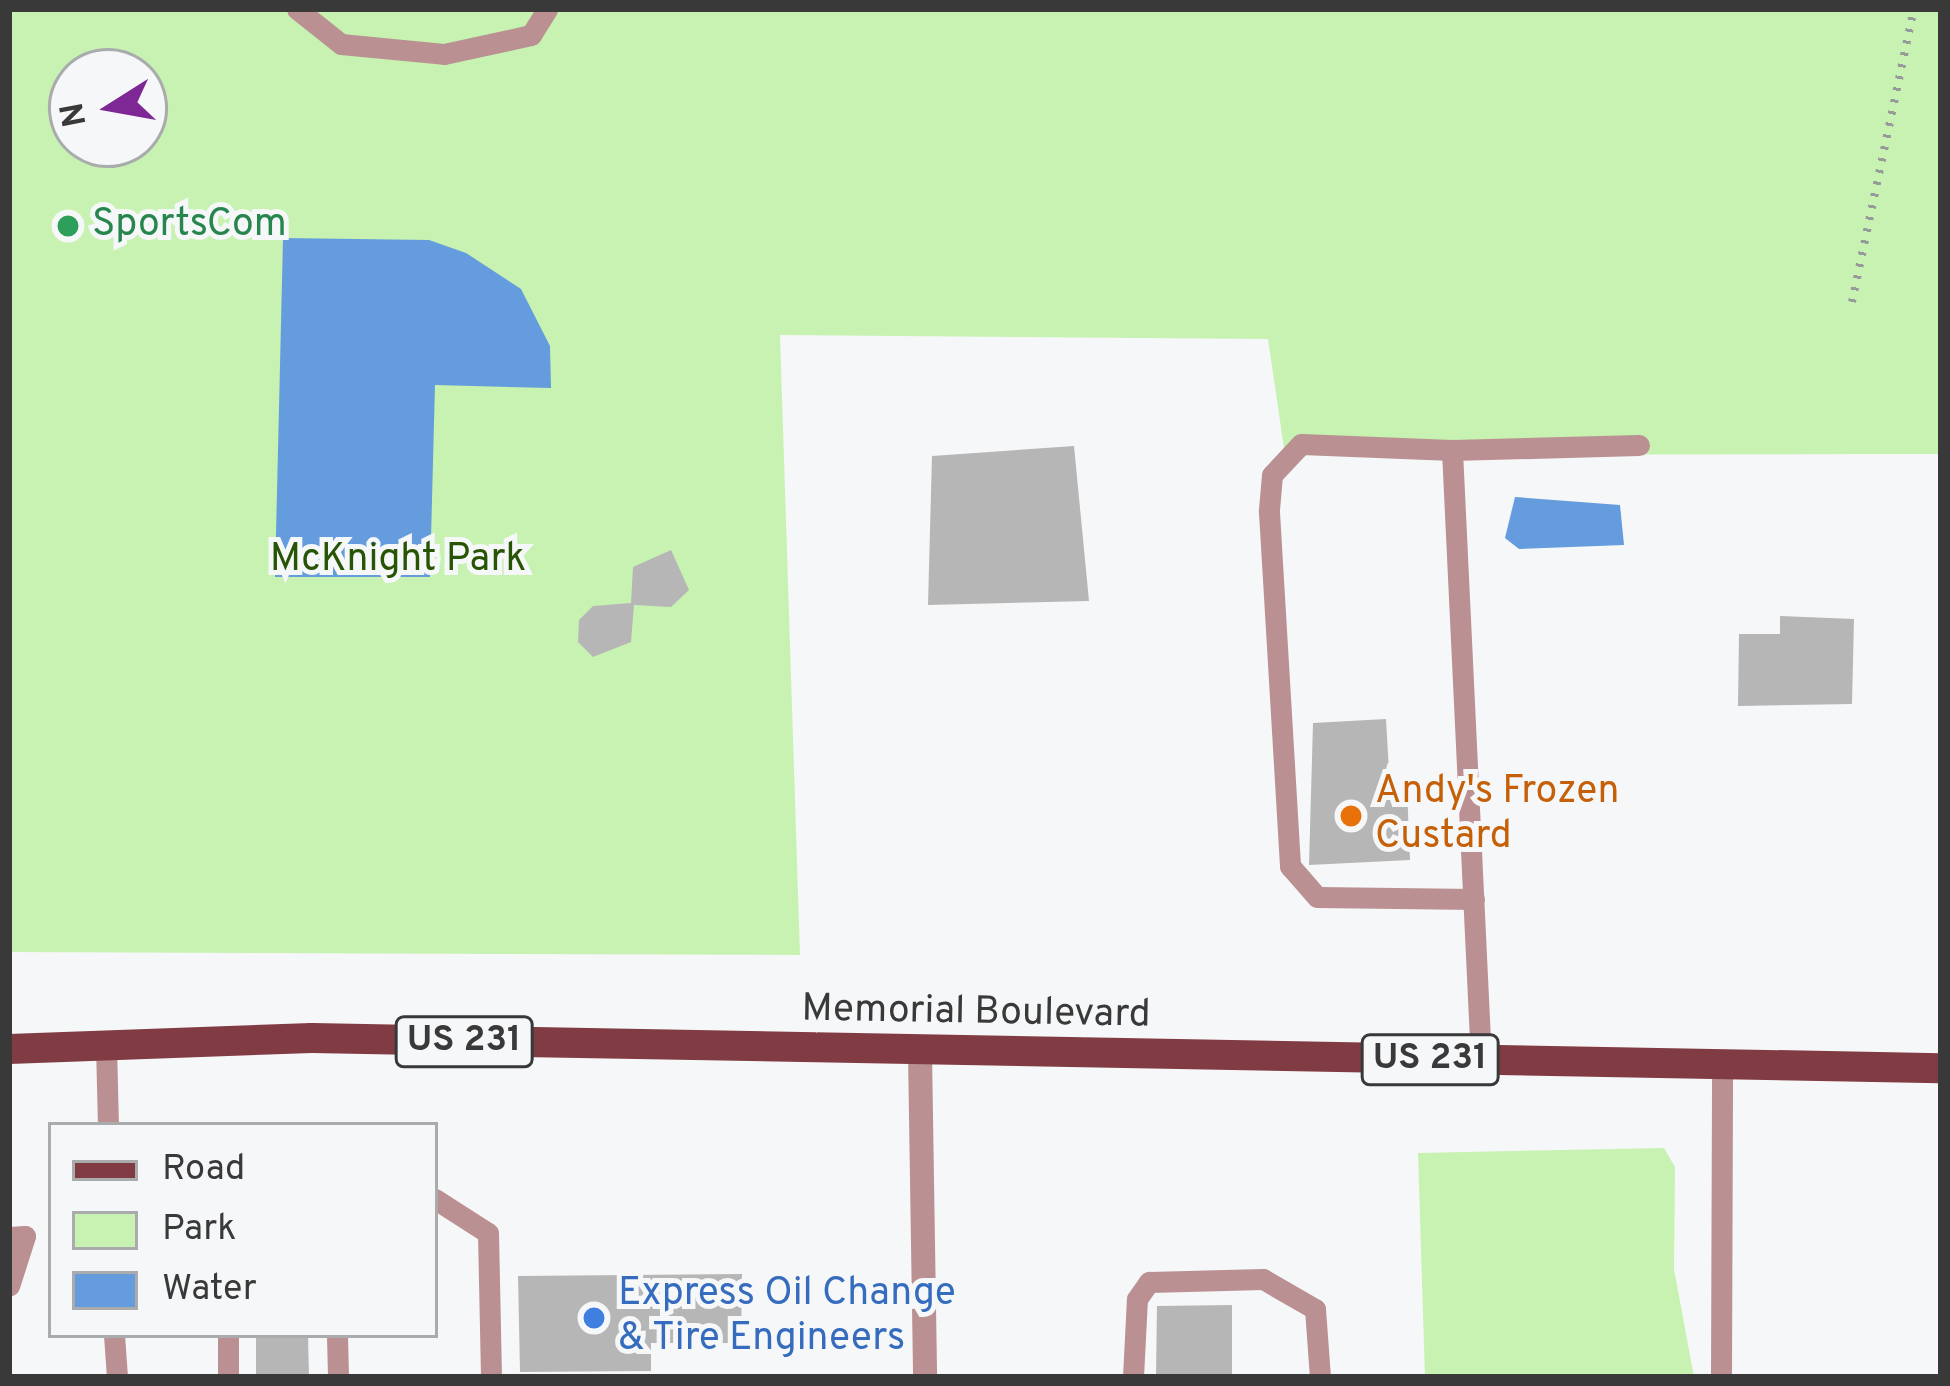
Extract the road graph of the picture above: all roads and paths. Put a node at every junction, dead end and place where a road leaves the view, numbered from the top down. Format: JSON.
{"nodes":[{"id":1,"x":297,"y":9,"type":"edge"},
{"id":2,"x":547,"y":9,"type":"edge"},
{"id":3,"x":1914,"y":9,"type":"edge"},
{"id":4,"x":1852,"y":302,"type":"dead end"},
{"id":5,"x":1639,"y":445,"type":"dead end"},
{"id":6,"x":1452,"y":449,"type":"junction"},
{"id":7,"x":1474,"y":899,"type":"junction"},
{"id":8,"x":106,"y":1045,"type":"junction"},
{"id":9,"x":9,"y":1049,"type":"edge"},
{"id":10,"x":920,"y":1052,"type":"junction"},
{"id":11,"x":1481,"y":1061,"type":"junction"},
{"id":12,"x":1722,"y":1064,"type":"junction"},
{"id":13,"x":1941,"y":1068,"type":"edge"},
{"id":14,"x":108,"y":1122,"type":"edge"},
{"id":15,"x":438,"y":1201,"type":"edge"},
{"id":16,"x":9,"y":1238,"type":"edge"},
{"id":17,"x":9,"y":1286,"type":"edge"},
{"id":18,"x":114,"y":1338,"type":"edge"},
{"id":19,"x":228,"y":1338,"type":"edge"},
{"id":20,"x":337,"y":1338,"type":"edge"},
{"id":21,"x":117,"y":1377,"type":"edge"},
{"id":22,"x":228,"y":1377,"type":"edge"},
{"id":23,"x":338,"y":1377,"type":"edge"},
{"id":24,"x":491,"y":1377,"type":"edge"},
{"id":25,"x":925,"y":1377,"type":"edge"},
{"id":26,"x":1133,"y":1377,"type":"edge"},
{"id":27,"x":1320,"y":1377,"type":"edge"},
{"id":28,"x":1721,"y":1377,"type":"edge"}],
"edges":[{"from":1,"to":2,"type":"lane"},
{"from":3,"to":4,"type":"path"},
{"from":5,"to":6,"type":"lane"},
{"from":6,"to":7,"type":"lane"},
{"from":6,"to":7,"type":"lane"},
{"from":7,"to":11,"type":"lane"},
{"from":8,"to":9,"type":"main road","name":"Memorial Boulevard","number":"US 231"},
{"from":8,"to":10,"type":"main road","name":"Memorial Boulevard","number":"US 231"},
{"from":8,"to":14,"type":"lane"},
{"from":10,"to":11,"type":"main road","name":"Memorial Boulevard","number":"US 231"},
{"from":10,"to":25,"type":"street"},
{"from":11,"to":12,"type":"main road","name":"Memorial Boulevard","number":"US 231"},
{"from":12,"to":13,"type":"main road","name":"Memorial Boulevard","number":"US 231"},
{"from":12,"to":28,"type":"lane"},
{"from":15,"to":24,"type":"lane"},
{"from":16,"to":17,"type":"lane"},
{"from":18,"to":21,"type":"lane"},
{"from":19,"to":22,"type":"lane"},
{"from":20,"to":23,"type":"lane"},
{"from":26,"to":27,"type":"lane"}]}
